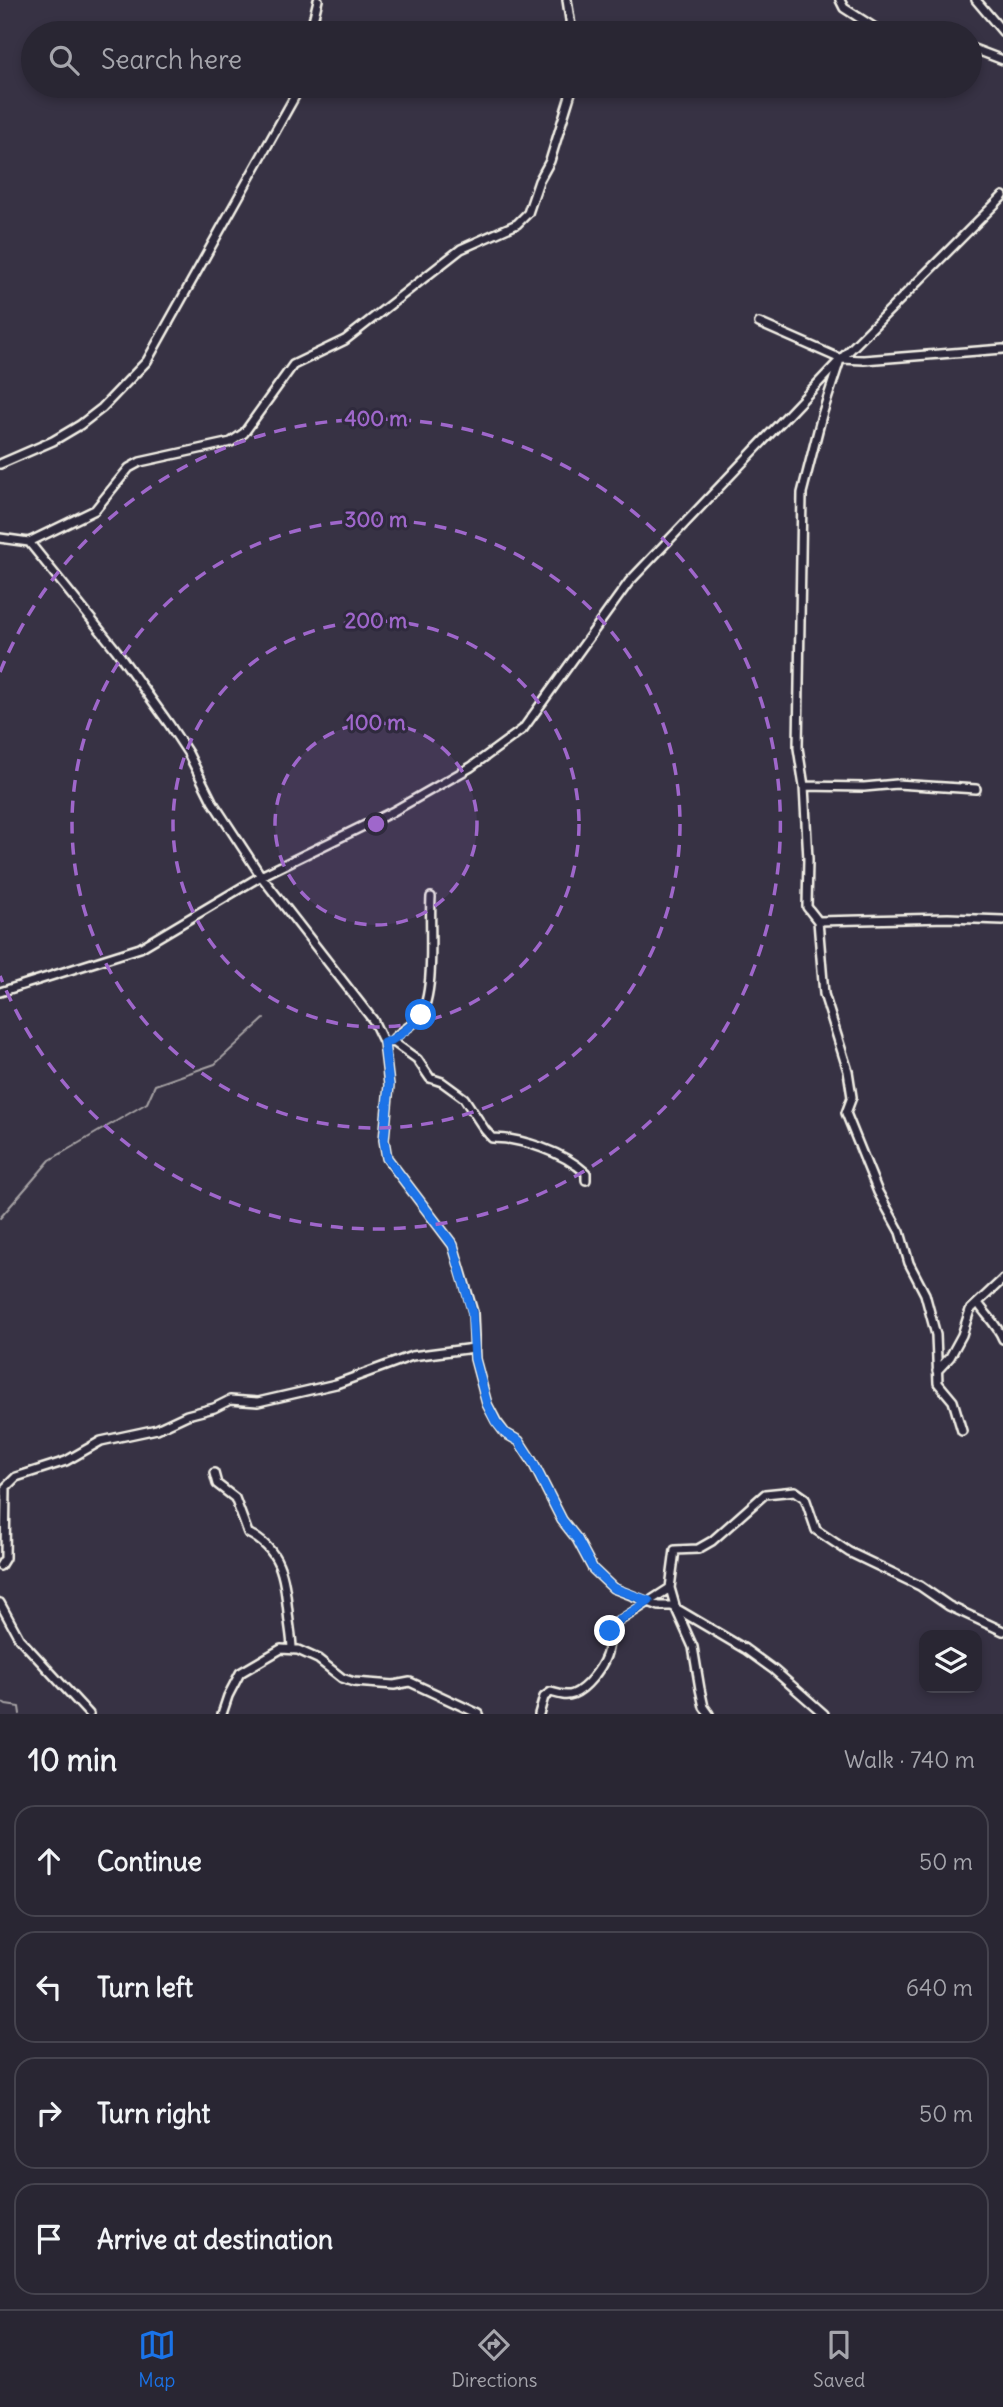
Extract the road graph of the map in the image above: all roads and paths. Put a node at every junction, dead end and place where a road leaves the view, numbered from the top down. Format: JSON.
{"nodes":[{"id":1,"x":318,"y":0,"type":"edge"},
{"id":2,"x":567,"y":0,"type":"edge"},
{"id":3,"x":840,"y":0,"type":"edge"},
{"id":4,"x":976,"y":0,"type":"edge"},
{"id":5,"x":313,"y":21,"type":"edge"},
{"id":6,"x":570,"y":21,"type":"edge"},
{"id":7,"x":864,"y":21,"type":"edge"},
{"id":8,"x":1003,"y":32,"type":"edge"},
{"id":9,"x":982,"y":52,"type":"edge"},
{"id":10,"x":1003,"y":60,"type":"edge"},
{"id":11,"x":294,"y":98,"type":"edge"},
{"id":12,"x":569,"y":98,"type":"edge"},
{"id":13,"x":1003,"y":196,"type":"edge"},
{"id":14,"x":759,"y":323,"type":"dead end"},
{"id":15,"x":1003,"y":349,"type":"edge"},
{"id":16,"x":841,"y":359,"type":"junction"},
{"id":17,"x":0,"y":464,"type":"edge"},
{"id":18,"x":0,"y":538,"type":"edge"},
{"id":19,"x":29,"y":542,"type":"junction"},
{"id":20,"x":804,"y":786,"type":"junction"},
{"id":21,"x":976,"y":789,"type":"dead end"},
{"id":22,"x":261,"y":876,"type":"junction"},
{"id":23,"x":431,"y":897,"type":"dead end"},
{"id":24,"x":1003,"y":920,"type":"edge"},
{"id":25,"x":818,"y":921,"type":"junction"},
{"id":26,"x":0,"y":992,"type":"edge"},
{"id":27,"x":388,"y":1042,"type":"junction"},
{"id":28,"x":586,"y":1180,"type":"dead end"},
{"id":29,"x":1003,"y":1279,"type":"edge"},
{"id":30,"x":978,"y":1303,"type":"junction"},
{"id":31,"x":1003,"y":1339,"type":"edge"},
{"id":32,"x":474,"y":1348,"type":"junction"},
{"id":33,"x":937,"y":1371,"type":"junction"},
{"id":34,"x":962,"y":1431,"type":"dead end"},
{"id":35,"x":214,"y":1473,"type":"dead end"},
{"id":36,"x":0,"y":1566,"type":"edge"},
{"id":37,"x":670,"y":1588,"type":"junction"},
{"id":38,"x":649,"y":1601,"type":"junction"},
{"id":39,"x":0,"y":1604,"type":"edge"},
{"id":40,"x":676,"y":1609,"type":"junction"},
{"id":41,"x":1003,"y":1631,"type":"edge"},
{"id":42,"x":292,"y":1650,"type":"junction"},
{"id":43,"x":89,"y":1714,"type":"edge"},
{"id":44,"x":222,"y":1714,"type":"edge"},
{"id":45,"x":479,"y":1714,"type":"edge"},
{"id":46,"x":539,"y":1714,"type":"edge"},
{"id":47,"x":709,"y":1714,"type":"edge"},
{"id":48,"x":824,"y":1714,"type":"edge"}],
"edges":[{"from":1,"to":5,"type":"street"},
{"from":2,"to":6,"type":"street"},
{"from":3,"to":7,"type":"street"},
{"from":4,"to":8,"type":"street"},
{"from":9,"to":10,"type":"street"},
{"from":11,"to":17,"type":"street"},
{"from":12,"to":19,"type":"street"},
{"from":13,"to":16,"type":"street"},
{"from":14,"to":16,"type":"street"},
{"from":15,"to":16,"type":"street"},
{"from":16,"to":20,"type":"street"},
{"from":16,"to":22,"type":"street"},
{"from":18,"to":19,"type":"street"},
{"from":19,"to":22,"type":"street"},
{"from":20,"to":21,"type":"street"},
{"from":20,"to":25,"type":"street"},
{"from":22,"to":26,"type":"street"},
{"from":22,"to":27,"type":"street"},
{"from":23,"to":27,"type":"street"},
{"from":24,"to":25,"type":"street"},
{"from":25,"to":33,"type":"street"},
{"from":27,"to":28,"type":"street"},
{"from":27,"to":32,"type":"street"},
{"from":29,"to":30,"type":"street"},
{"from":30,"to":31,"type":"street"},
{"from":30,"to":33,"type":"street"},
{"from":32,"to":36,"type":"street"},
{"from":32,"to":38,"type":"street"},
{"from":33,"to":34,"type":"street"},
{"from":35,"to":42,"type":"street"},
{"from":37,"to":38,"type":"street"},
{"from":37,"to":40,"type":"street"},
{"from":37,"to":41,"type":"street"},
{"from":38,"to":40,"type":"street"},
{"from":38,"to":46,"type":"street"},
{"from":39,"to":43,"type":"street"},
{"from":40,"to":47,"type":"street"},
{"from":40,"to":48,"type":"street"},
{"from":42,"to":44,"type":"street"},
{"from":42,"to":45,"type":"street"}]}
